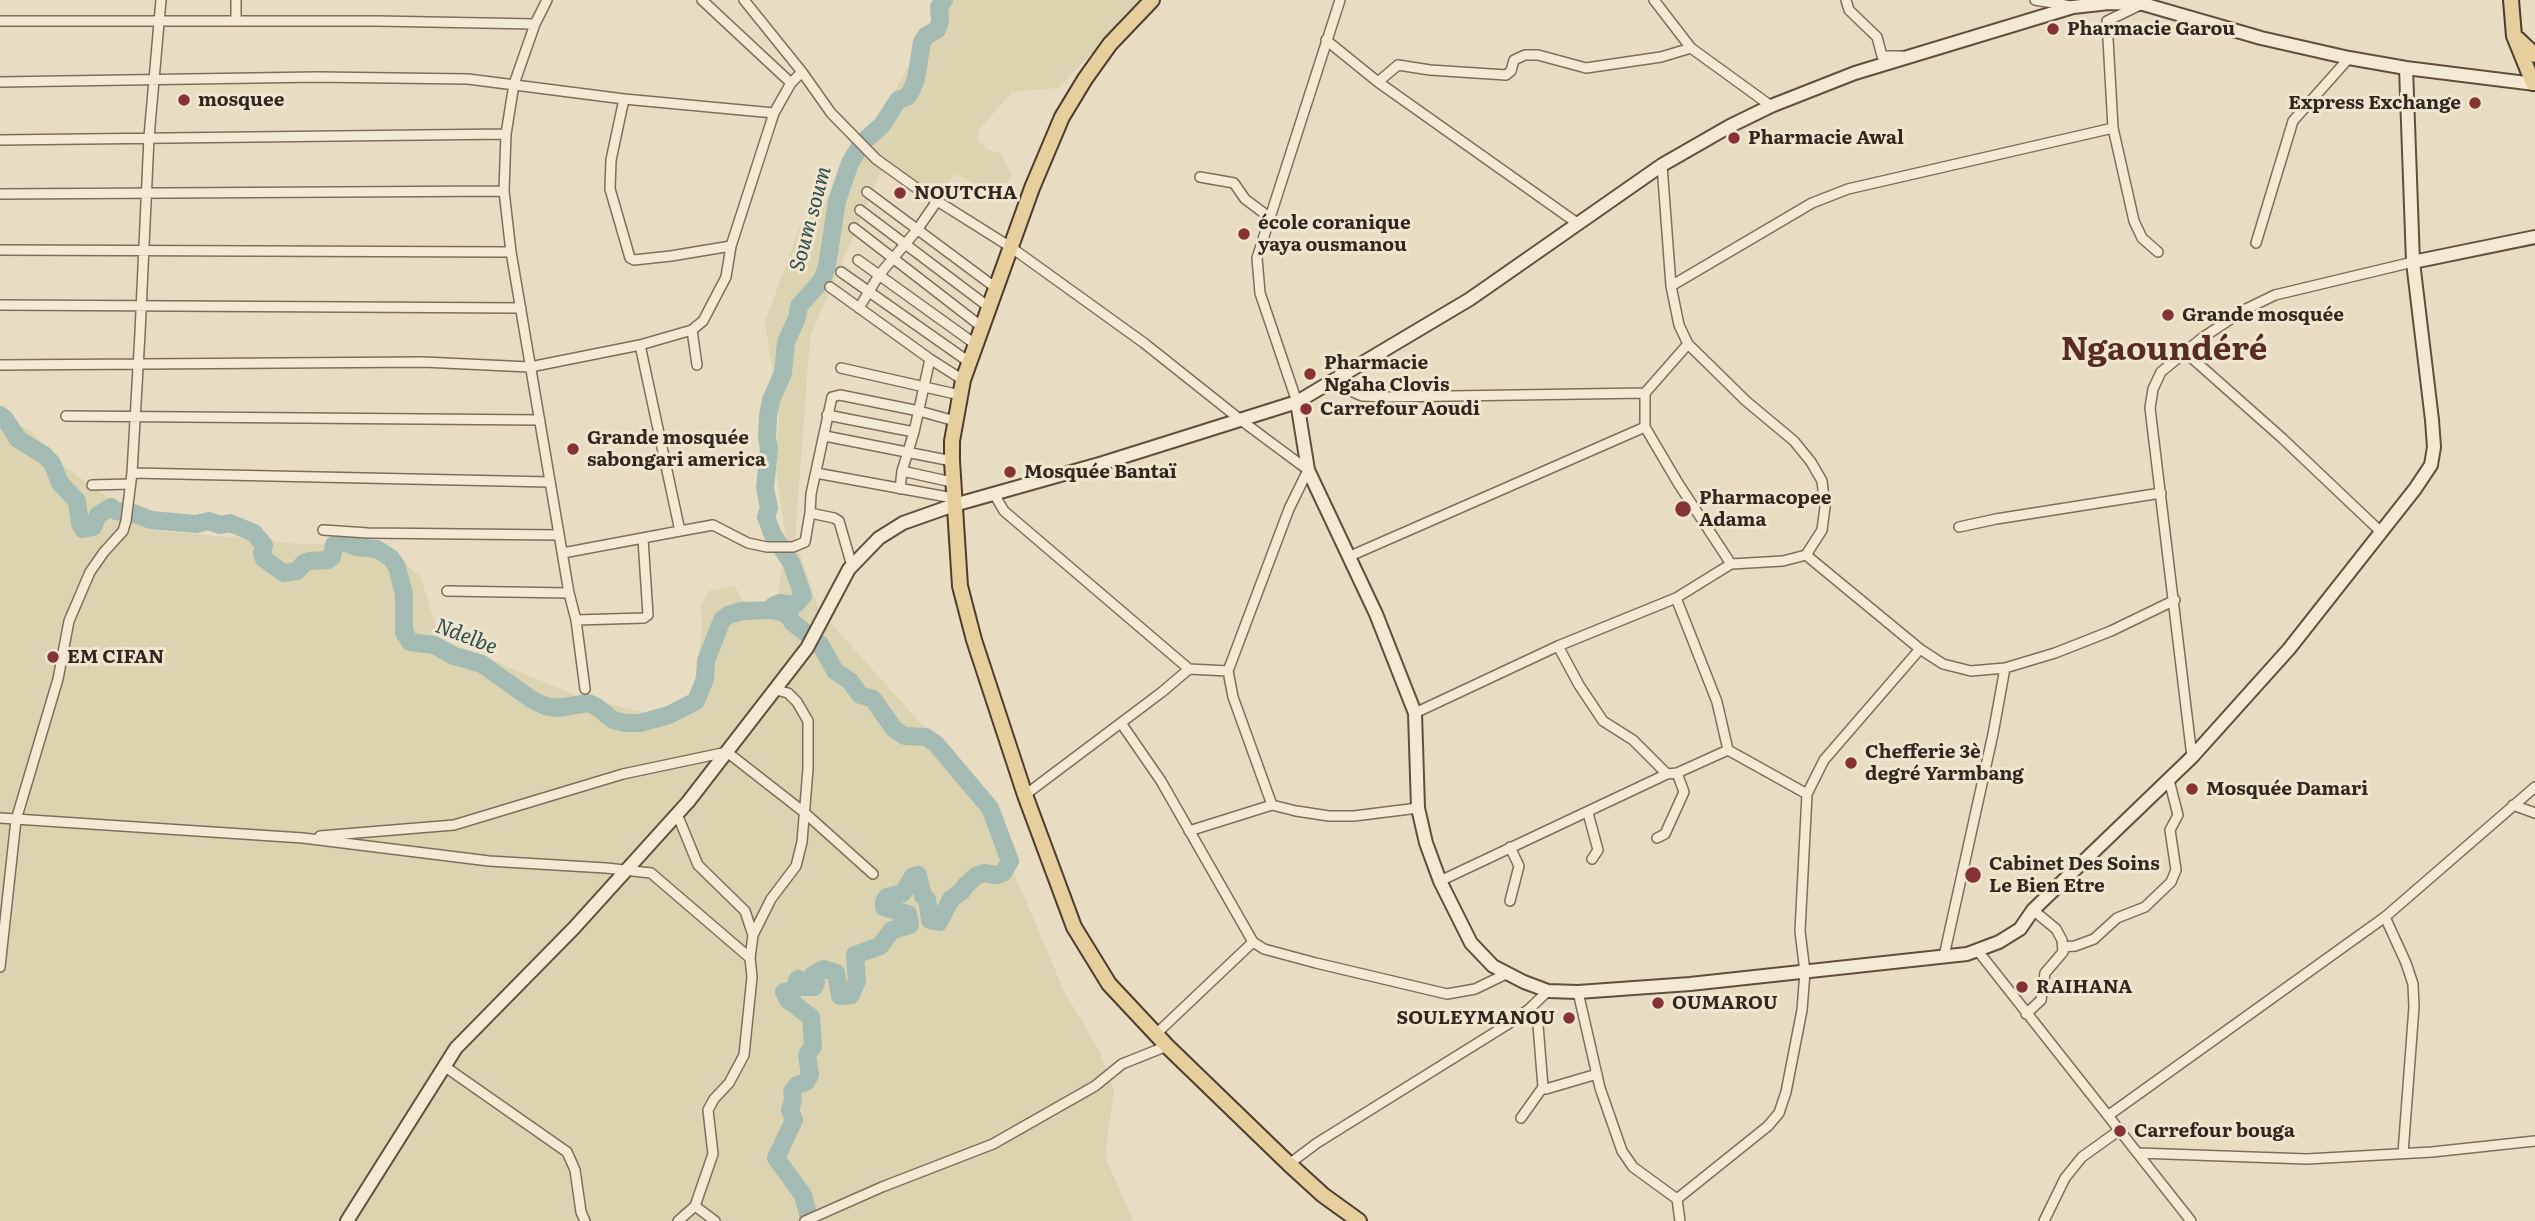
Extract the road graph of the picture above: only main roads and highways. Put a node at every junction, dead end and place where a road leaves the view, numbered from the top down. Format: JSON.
{"nodes":[{"id":1,"x":1152,"y":0,"type":"edge"},
{"id":2,"x":2511,"y":0,"type":"edge"},
{"id":3,"x":2138,"y":2,"type":"edge"},
{"id":4,"x":2514,"y":36,"type":"junction"},
{"id":5,"x":2535,"y":55,"type":"edge"},
{"id":6,"x":2406,"y":68,"type":"junction"},
{"id":7,"x":2534,"y":83,"type":"edge"},
{"id":8,"x":2535,"y":237,"type":"edge"},
{"id":9,"x":2413,"y":262,"type":"junction"},
{"id":10,"x":1297,"y":402,"type":"junction"},
{"id":11,"x":953,"y":502,"type":"junction"},
{"id":12,"x":347,"y":1221,"type":"edge"},
{"id":13,"x":1359,"y":1221,"type":"edge"}],
"edges":[{"from":1,"to":11,"type":"main road"},
{"from":2,"to":4,"type":"main road"},
{"from":3,"to":6,"type":"main road"},
{"from":3,"to":10,"type":"main road"},
{"from":4,"to":5,"type":"main road"},
{"from":4,"to":7,"type":"main road"},
{"from":6,"to":7,"type":"main road"},
{"from":6,"to":9,"type":"main road"},
{"from":8,"to":9,"type":"main road"},
{"from":9,"to":10,"type":"main road"},
{"from":10,"to":11,"type":"main road"},
{"from":11,"to":12,"type":"main road"},
{"from":11,"to":13,"type":"main road"}]}
